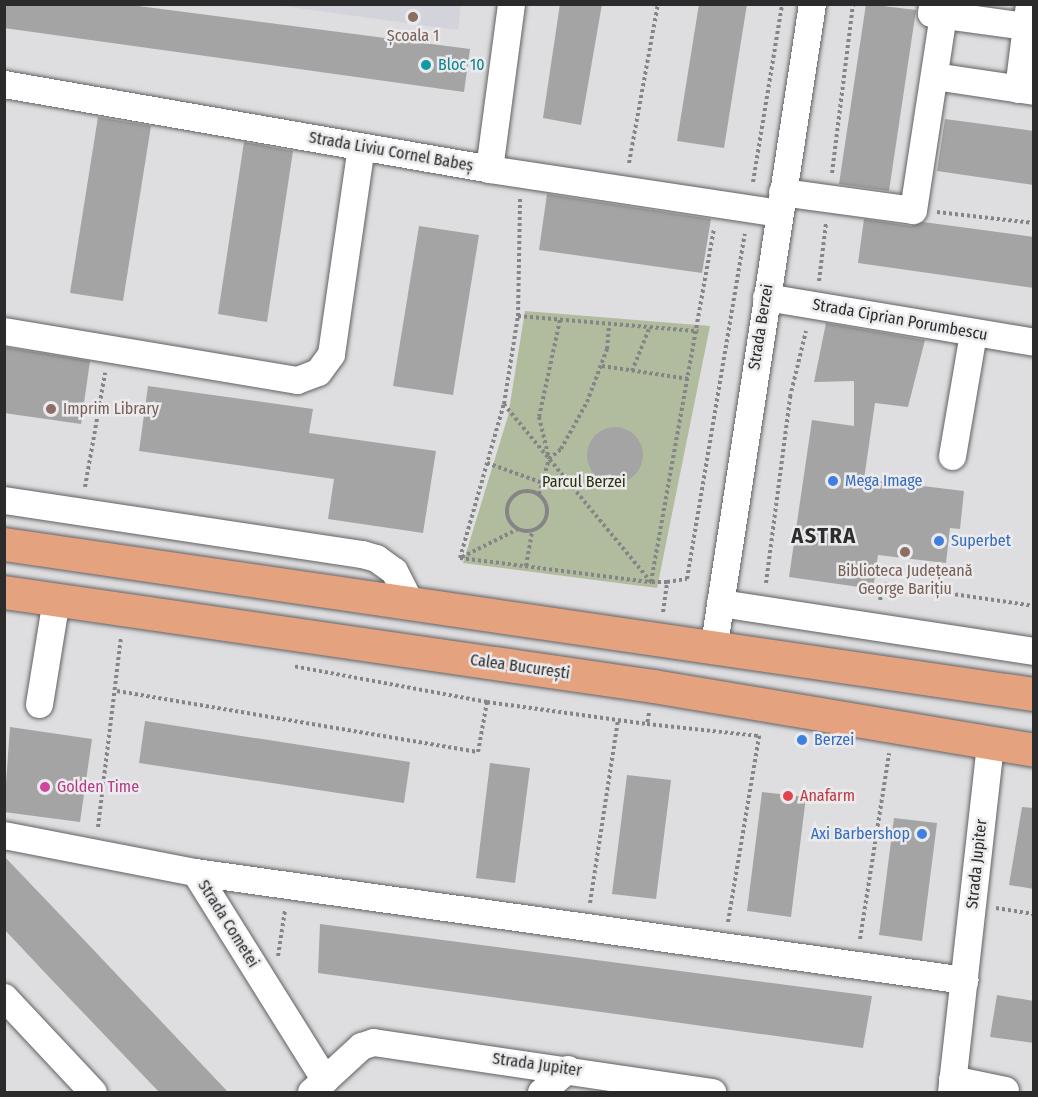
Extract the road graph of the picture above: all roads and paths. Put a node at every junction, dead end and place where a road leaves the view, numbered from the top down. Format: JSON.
{"nodes":[{"id":1,"x":511,"y":4,"type":"edge"},
{"id":2,"x":658,"y":4,"type":"edge"},
{"id":3,"x":782,"y":4,"type":"edge"},
{"id":4,"x":812,"y":4,"type":"edge"},
{"id":5,"x":853,"y":4,"type":"edge"},
{"id":6,"x":937,"y":10,"type":"edge"},
{"id":7,"x":1027,"y":15,"type":"edge"},
{"id":8,"x":934,"y":76,"type":"junction"},
{"id":9,"x":4,"y":84,"type":"edge"},
{"id":10,"x":1026,"y":90,"type":"edge"},
{"id":11,"x":361,"y":147,"type":"junction"},
{"id":12,"x":628,"y":167,"type":"dead end"},
{"id":13,"x":489,"y":168,"type":"junction"},
{"id":14,"x":520,"y":173,"type":"junction"},
{"id":15,"x":753,"y":182,"type":"dead end"},
{"id":16,"x":829,"y":198,"type":"junction"},
{"id":17,"x":781,"y":202,"type":"junction"},
{"id":18,"x":718,"y":203,"type":"junction"},
{"id":19,"x":913,"y":210,"type":"junction"},
{"id":20,"x":1034,"y":223,"type":"edge"},
{"id":21,"x":746,"y":228,"type":"dead end"},
{"id":22,"x":825,"y":288,"type":"dead end"},
{"id":23,"x":766,"y":297,"type":"junction"},
{"id":24,"x":518,"y":316,"type":"junction"},
{"id":25,"x":560,"y":320,"type":"junction"},
{"id":26,"x":808,"y":320,"type":"dead end"},
{"id":27,"x":609,"y":326,"type":"junction"},
{"id":28,"x":649,"y":329,"type":"junction"},
{"id":29,"x":4,"y":331,"type":"edge"},
{"id":30,"x":698,"y":331,"type":"junction"},
{"id":31,"x":973,"y":333,"type":"junction"},
{"id":32,"x":1034,"y":342,"type":"edge"},
{"id":33,"x":109,"y":349,"type":"junction"},
{"id":34,"x":602,"y":366,"type":"junction"},
{"id":35,"x":632,"y":371,"type":"junction"},
{"id":36,"x":689,"y":379,"type":"junction"},
{"id":37,"x":504,"y":404,"type":"junction"},
{"id":38,"x":952,"y":456,"type":"dead end"},
{"id":39,"x":549,"y":459,"type":"junction"},
{"id":40,"x":487,"y":463,"type":"junction"},
{"id":41,"x":543,"y":483,"type":"junction"},
{"id":42,"x":539,"y":495,"type":"junction"},
{"id":43,"x":4,"y":500,"type":"edge"},
{"id":44,"x":81,"y":511,"type":"junction"},
{"id":45,"x":518,"y":529,"type":"junction"},
{"id":46,"x":532,"y":531,"type":"junction"},
{"id":47,"x":4,"y":544,"type":"edge"},
{"id":48,"x":460,"y":558,"type":"junction"},
{"id":49,"x":526,"y":566,"type":"junction"},
{"id":50,"x":651,"y":582,"type":"junction"},
{"id":51,"x":667,"y":582,"type":"junction"},
{"id":52,"x":776,"y":587,"type":"dead end"},
{"id":53,"x":4,"y":592,"type":"edge"},
{"id":54,"x":56,"y":599,"type":"junction"},
{"id":55,"x":869,"y":599,"type":"dead end"},
{"id":56,"x":410,"y":603,"type":"junction"},
{"id":57,"x":720,"y":603,"type":"junction"},
{"id":58,"x":1034,"y":606,"type":"edge"},
{"id":59,"x":132,"y":637,"type":"dead end"},
{"id":60,"x":659,"y":642,"type":"junction"},
{"id":61,"x":713,"y":650,"type":"junction"},
{"id":62,"x":1034,"y":651,"type":"edge"},
{"id":63,"x":281,"y":664,"type":"dead end"},
{"id":64,"x":117,"y":691,"type":"junction"},
{"id":65,"x":1034,"y":694,"type":"edge"},
{"id":66,"x":487,"y":702,"type":"junction"},
{"id":67,"x":39,"y":704,"type":"dead end"},
{"id":68,"x":618,"y":720,"type":"junction"},
{"id":69,"x":647,"y":724,"type":"dead end"},
{"id":70,"x":759,"y":736,"type":"dead end"},
{"id":71,"x":990,"y":743,"type":"junction"},
{"id":72,"x":1034,"y":750,"type":"edge"},
{"id":73,"x":889,"y":753,"type":"dead end"},
{"id":74,"x":4,"y":835,"type":"edge"},
{"id":75,"x":95,"y":852,"type":"junction"},
{"id":76,"x":195,"y":872,"type":"junction"},
{"id":77,"x":289,"y":885,"type":"junction"},
{"id":78,"x":972,"y":904,"type":"junction"},
{"id":79,"x":1034,"y":914,"type":"edge"},
{"id":80,"x":587,"y":927,"type":"junction"},
{"id":81,"x":724,"y":946,"type":"junction"},
{"id":82,"x":856,"y":965,"type":"junction"},
{"id":83,"x":964,"y":980,"type":"junction"},
{"id":84,"x":272,"y":995,"type":"junction"},
{"id":85,"x":4,"y":997,"type":"edge"},
{"id":86,"x":567,"y":1069,"type":"junction"},
{"id":87,"x":318,"y":1086,"type":"edge"},
{"id":88,"x":951,"y":1086,"type":"edge"},
{"id":89,"x":1005,"y":1090,"type":"dead end"},
{"id":90,"x":93,"y":1092,"type":"edge"},
{"id":91,"x":541,"y":1092,"type":"edge"},
{"id":92,"x":712,"y":1092,"type":"edge"}],
"edges":[{"from":1,"to":13,"type":"street"},
{"from":2,"to":12,"type":"path"},
{"from":3,"to":15,"type":"path"},
{"from":4,"to":17,"type":"street","name":"Strada Berzei"},
{"from":5,"to":16,"type":"path"},
{"from":6,"to":7,"type":"street"},
{"from":6,"to":8,"type":"street"},
{"from":7,"to":10,"type":"street"},
{"from":8,"to":10,"type":"street"},
{"from":8,"to":19,"type":"street"},
{"from":9,"to":11,"type":"street","name":"Strada Liviu Cornel Babeș"},
{"from":11,"to":13,"type":"street","name":"Strada Liviu Cornel Babeș"},
{"from":11,"to":33,"type":"street"},
{"from":13,"to":14,"type":"street","name":"Strada Liviu Cornel Babeș"},
{"from":14,"to":18,"type":"street","name":"Strada Liviu Cornel Babeș"},
{"from":14,"to":24,"type":"path"},
{"from":16,"to":17,"type":"street","name":"Strada Liviu Cornel Babeș"},
{"from":16,"to":19,"type":"street","name":"Strada Liviu Cornel Babeș"},
{"from":16,"to":22,"type":"path"},
{"from":17,"to":18,"type":"street","name":"Strada Liviu Cornel Babeș"},
{"from":17,"to":23,"type":"street","name":"Strada Berzei"},
{"from":18,"to":30,"type":"path"},
{"from":19,"to":20,"type":"path"},
{"from":21,"to":51,"type":"path"},
{"from":23,"to":31,"type":"street","name":"Strada Ciprian Porumbescu"},
{"from":23,"to":57,"type":"street","name":"Strada Berzei"},
{"from":24,"to":25,"type":"path"},
{"from":24,"to":37,"type":"path"},
{"from":25,"to":27,"type":"path"},
{"from":25,"to":39,"type":"path"},
{"from":26,"to":52,"type":"path"},
{"from":27,"to":28,"type":"path"},
{"from":27,"to":34,"type":"path"},
{"from":28,"to":30,"type":"path"},
{"from":28,"to":35,"type":"path"},
{"from":29,"to":33,"type":"street"},
{"from":30,"to":36,"type":"path"},
{"from":31,"to":32,"type":"street","name":"Strada Ciprian Porumbescu"},
{"from":31,"to":38,"type":"street"},
{"from":33,"to":44,"type":"path"},
{"from":34,"to":35,"type":"path"},
{"from":34,"to":39,"type":"path"},
{"from":35,"to":36,"type":"path"},
{"from":36,"to":50,"type":"path"},
{"from":37,"to":39,"type":"path"},
{"from":37,"to":40,"type":"path"},
{"from":39,"to":41,"type":"path"},
{"from":39,"to":50,"type":"path"},
{"from":40,"to":41,"type":"path"},
{"from":40,"to":48,"type":"path"},
{"from":41,"to":42,"type":"path"},
{"from":42,"to":45,"type":"path"},
{"from":42,"to":46,"type":"path"},
{"from":43,"to":44,"type":"street"},
{"from":44,"to":56,"type":"street"},
{"from":45,"to":46,"type":"path"},
{"from":45,"to":48,"type":"path"},
{"from":46,"to":49,"type":"path"},
{"from":47,"to":56,"type":"main road"},
{"from":48,"to":49,"type":"path"},
{"from":49,"to":50,"type":"path"},
{"from":50,"to":51,"type":"path"},
{"from":51,"to":60,"type":"path"},
{"from":53,"to":54,"type":"main road","name":"Calea București"},
{"from":54,"to":67,"type":"street"},
{"from":54,"to":71,"type":"main road","name":"Calea București"},
{"from":55,"to":58,"type":"path"},
{"from":56,"to":60,"type":"main road"},
{"from":57,"to":61,"type":"street","name":"Strada Berzei"},
{"from":57,"to":62,"type":"street"},
{"from":59,"to":64,"type":"path"},
{"from":60,"to":61,"type":"main road"},
{"from":61,"to":65,"type":"main road"},
{"from":63,"to":66,"type":"path"},
{"from":64,"to":66,"type":"path"},
{"from":64,"to":75,"type":"path"},
{"from":66,"to":68,"type":"path"},
{"from":68,"to":69,"type":"path"},
{"from":68,"to":80,"type":"path"},
{"from":70,"to":81,"type":"path"},
{"from":71,"to":72,"type":"main road","name":"Calea București"},
{"from":71,"to":78,"type":"street","name":"Strada Jupiter"},
{"from":73,"to":82,"type":"path"},
{"from":74,"to":75,"type":"street","name":"Strada Cometei"},
{"from":75,"to":76,"type":"street","name":"Strada Cometei"},
{"from":76,"to":77,"type":"street"},
{"from":76,"to":84,"type":"street","name":"Strada Cometei"},
{"from":77,"to":80,"type":"street"},
{"from":77,"to":84,"type":"path"},
{"from":78,"to":79,"type":"path"},
{"from":78,"to":83,"type":"street","name":"Strada Jupiter"},
{"from":80,"to":81,"type":"street"},
{"from":81,"to":82,"type":"street"},
{"from":82,"to":83,"type":"street"},
{"from":83,"to":88,"type":"street","name":"Strada Jupiter"},
{"from":84,"to":87,"type":"street","name":"Strada Cometei"},
{"from":85,"to":90,"type":"street"},
{"from":86,"to":87,"type":"street","name":"Strada Jupiter"},
{"from":86,"to":91,"type":"street"},
{"from":86,"to":92,"type":"street","name":"Strada Jupiter"},
{"from":88,"to":89,"type":"street"}]}
